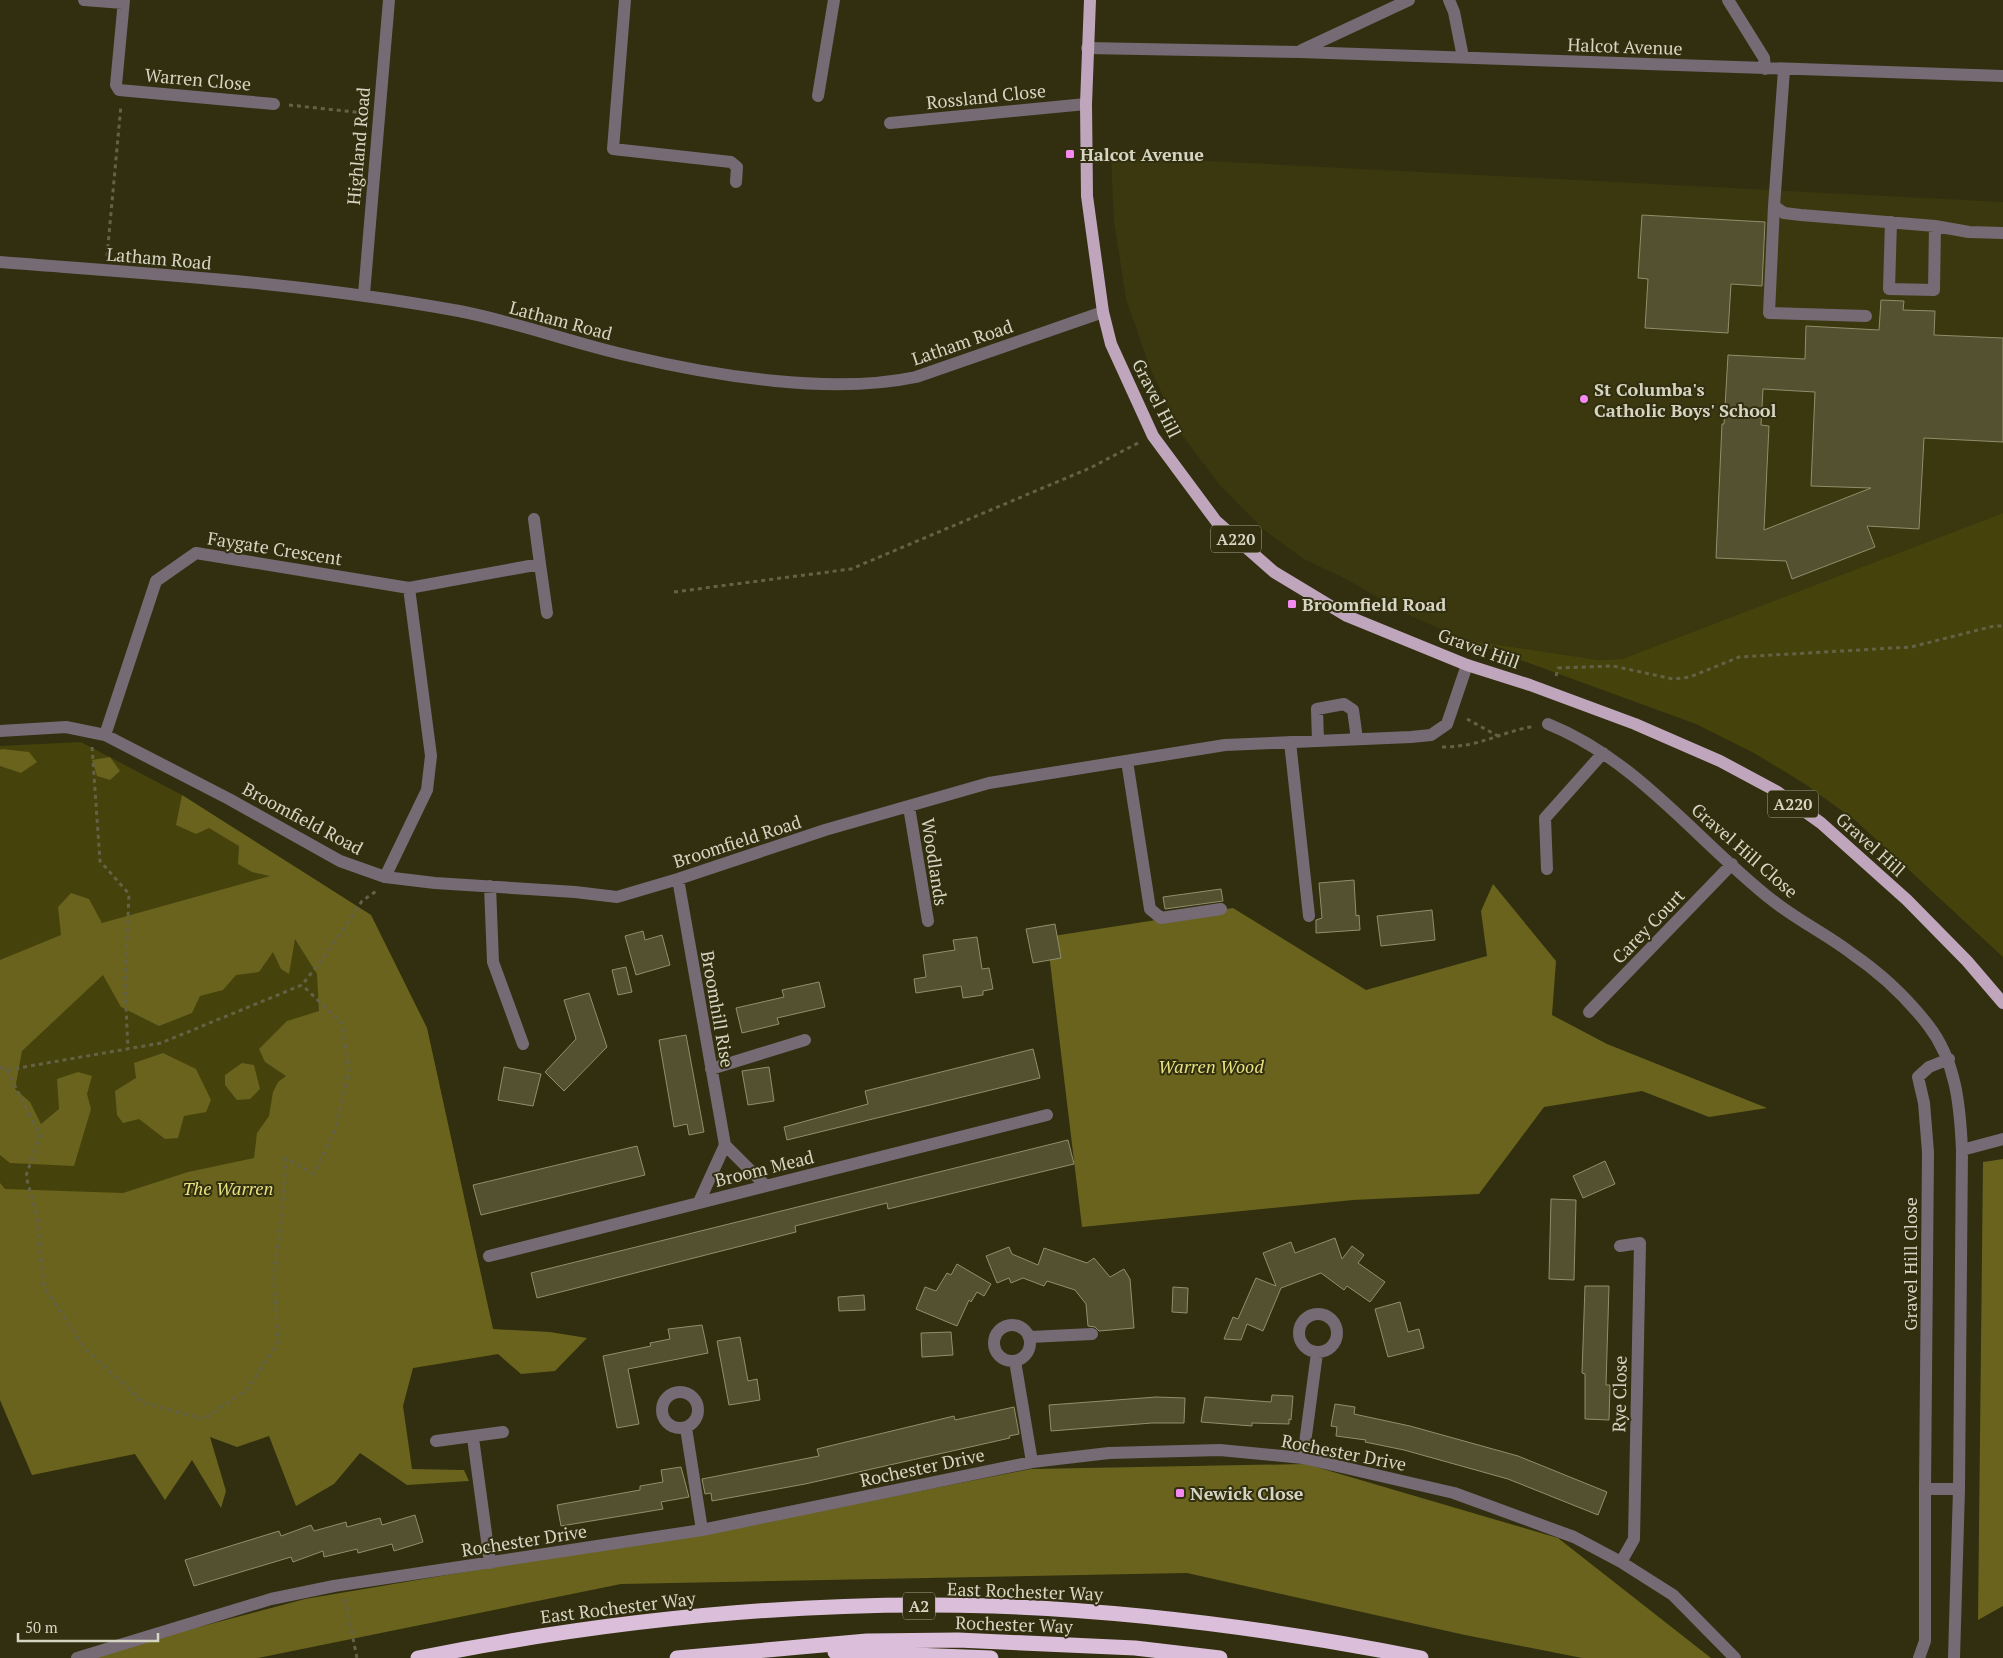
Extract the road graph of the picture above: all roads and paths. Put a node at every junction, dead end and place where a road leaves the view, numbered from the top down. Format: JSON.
{"nodes":[{"id":1,"x":84,"y":0,"type":"edge"},
{"id":2,"x":389,"y":0,"type":"edge"},
{"id":3,"x":625,"y":0,"type":"edge"},
{"id":4,"x":834,"y":0,"type":"edge"},
{"id":5,"x":1090,"y":0,"type":"edge"},
{"id":6,"x":1409,"y":0,"type":"edge"},
{"id":7,"x":1448,"y":0,"type":"edge"},
{"id":8,"x":1728,"y":0,"type":"edge"},
{"id":9,"x":123,"y":2,"type":"edge"},
{"id":10,"x":1087,"y":48,"type":"junction"},
{"id":11,"x":1300,"y":52,"type":"junction"},
{"id":12,"x":1463,"y":57,"type":"junction"},
{"id":13,"x":1765,"y":69,"type":"junction"},
{"id":14,"x":1784,"y":70,"type":"junction"},
{"id":15,"x":2003,"y":76,"type":"edge"},
{"id":16,"x":119,"y":90,"type":"junction"},
{"id":17,"x":818,"y":96,"type":"dead end"},
{"id":18,"x":274,"y":104,"type":"joint"},
{"id":19,"x":1086,"y":104,"type":"junction"},
{"id":20,"x":378,"y":114,"type":"junction"},
{"id":21,"x":890,"y":123,"type":"dead end"},
{"id":22,"x":736,"y":182,"type":"dead end"},
{"id":23,"x":1774,"y":206,"type":"junction"},
{"id":24,"x":1891,"y":222,"type":"junction"},
{"id":25,"x":1935,"y":226,"type":"junction"},
{"id":26,"x":2003,"y":233,"type":"edge"},
{"id":27,"x":0,"y":262,"type":"edge"},
{"id":28,"x":106,"y":270,"type":"junction"},
{"id":29,"x":364,"y":294,"type":"junction"},
{"id":30,"x":1103,"y":312,"type":"junction"},
{"id":31,"x":1866,"y":316,"type":"dead end"},
{"id":32,"x":1153,"y":436,"type":"junction"},
{"id":33,"x":534,"y":519,"type":"dead end"},
{"id":34,"x":540,"y":564,"type":"junction"},
{"id":35,"x":409,"y":588,"type":"junction"},
{"id":36,"x":674,"y":592,"type":"dead end"},
{"id":37,"x":547,"y":613,"type":"dead end"},
{"id":38,"x":2003,"y":622,"type":"edge"},
{"id":39,"x":1994,"y":626,"type":"junction"},
{"id":40,"x":2003,"y":626,"type":"edge"},
{"id":41,"x":1467,"y":665,"type":"junction"},
{"id":42,"x":1556,"y":676,"type":"dead end"},
{"id":43,"x":1467,"y":718,"type":"dead end"},
{"id":44,"x":1548,"y":724,"type":"joint"},
{"id":45,"x":0,"y":732,"type":"edge"},
{"id":46,"x":91,"y":732,"type":"junction"},
{"id":47,"x":105,"y":735,"type":"junction"},
{"id":48,"x":1499,"y":737,"type":"junction"},
{"id":49,"x":1357,"y":739,"type":"junction"},
{"id":50,"x":1318,"y":741,"type":"junction"},
{"id":51,"x":1290,"y":742,"type":"junction"},
{"id":52,"x":1442,"y":747,"type":"dead end"},
{"id":53,"x":1603,"y":753,"type":"junction"},
{"id":54,"x":1127,"y":761,"type":"junction"},
{"id":55,"x":909,"y":807,"type":"junction"},
{"id":56,"x":1732,"y":864,"type":"junction"},
{"id":57,"x":1547,"y":869,"type":"dead end"},
{"id":58,"x":385,"y":877,"type":"junction"},
{"id":59,"x":678,"y":879,"type":"junction"},
{"id":60,"x":490,"y":886,"type":"junction"},
{"id":61,"x":380,"y":889,"type":"dead end"},
{"id":62,"x":1221,"y":909,"type":"dead end"},
{"id":63,"x":1309,"y":916,"type":"dead end"},
{"id":64,"x":928,"y":921,"type":"dead end"},
{"id":65,"x":302,"y":985,"type":"junction"},
{"id":66,"x":2003,"y":1003,"type":"edge"},
{"id":67,"x":1589,"y":1012,"type":"dead end"},
{"id":68,"x":805,"y":1040,"type":"dead end"},
{"id":69,"x":524,"y":1044,"type":"dead end"},
{"id":70,"x":128,"y":1049,"type":"junction"},
{"id":71,"x":1949,"y":1059,"type":"junction"},
{"id":72,"x":0,"y":1068,"type":"edge"},
{"id":73,"x":711,"y":1069,"type":"junction"},
{"id":74,"x":7,"y":1070,"type":"junction"},
{"id":75,"x":1047,"y":1115,"type":"dead end"},
{"id":76,"x":2003,"y":1139,"type":"edge"},
{"id":77,"x":725,"y":1145,"type":"junction"},
{"id":78,"x":1962,"y":1150,"type":"junction"},
{"id":79,"x":766,"y":1186,"type":"junction"},
{"id":80,"x":699,"y":1202,"type":"junction"},
{"id":81,"x":1620,"y":1246,"type":"dead end"},
{"id":82,"x":489,"y":1256,"type":"dead end"},
{"id":83,"x":1092,"y":1334,"type":"dead end"},
{"id":84,"x":1030,"y":1337,"type":"junction"},
{"id":85,"x":1317,"y":1353,"type":"dead end"},
{"id":86,"x":1014,"y":1360,"type":"junction"},
{"id":87,"x":686,"y":1428,"type":"dead end"},
{"id":88,"x":503,"y":1432,"type":"dead end"},
{"id":89,"x":472,"y":1438,"type":"junction"},
{"id":90,"x":436,"y":1442,"type":"dead end"},
{"id":91,"x":1303,"y":1458,"type":"junction"},
{"id":92,"x":1032,"y":1462,"type":"junction"},
{"id":93,"x":1925,"y":1489,"type":"junction"},
{"id":94,"x":1959,"y":1489,"type":"junction"},
{"id":95,"x":702,"y":1530,"type":"junction"},
{"id":96,"x":1621,"y":1562,"type":"junction"},
{"id":97,"x":490,"y":1563,"type":"junction"},
{"id":98,"x":344,"y":1594,"type":"dead end"},
{"id":99,"x":776,"y":1649,"type":"junction"},
{"id":100,"x":1954,"y":1657,"type":"edge"},
{"id":101,"x":77,"y":1658,"type":"edge"},
{"id":102,"x":357,"y":1658,"type":"edge"},
{"id":103,"x":418,"y":1658,"type":"edge"},
{"id":104,"x":677,"y":1658,"type":"edge"},
{"id":105,"x":991,"y":1658,"type":"edge"},
{"id":106,"x":1220,"y":1658,"type":"edge"},
{"id":107,"x":1421,"y":1658,"type":"edge"},
{"id":108,"x":1735,"y":1658,"type":"edge"},
{"id":109,"x":1919,"y":1658,"type":"edge"}],
"edges":[{"from":1,"to":9,"type":"street"},
{"from":2,"to":20,"type":"street","name":"Highland Road"},
{"from":3,"to":22,"type":"street"},
{"from":4,"to":17,"type":"street"},
{"from":5,"to":10,"type":"main road","name":"Gravel Hill","number":"A220"},
{"from":6,"to":11,"type":"street","name":"Halcot Avenue"},
{"from":7,"to":12,"type":"street"},
{"from":8,"to":13,"type":"street"},
{"from":9,"to":16,"type":"street"},
{"from":10,"to":11,"type":"street","name":"Halcot Avenue"},
{"from":10,"to":19,"type":"main road","name":"Gravel Hill","number":"A220"},
{"from":11,"to":12,"type":"street","name":"Halcot Avenue"},
{"from":12,"to":13,"type":"street","name":"Halcot Avenue"},
{"from":13,"to":14,"type":"street","name":"Halcot Avenue"},
{"from":14,"to":15,"type":"street","name":"Halcot Avenue"},
{"from":14,"to":23,"type":"street"},
{"from":16,"to":18,"type":"street","name":"Warren Close"},
{"from":16,"to":28,"type":"path"},
{"from":18,"to":20,"type":"path"},
{"from":19,"to":21,"type":"street","name":"Rossland Close"},
{"from":19,"to":30,"type":"main road","name":"Gravel Hill","number":"A220"},
{"from":20,"to":29,"type":"street","name":"Highland Road"},
{"from":23,"to":24,"type":"street"},
{"from":23,"to":31,"type":"street"},
{"from":24,"to":25,"type":"street"},
{"from":24,"to":25,"type":"street"},
{"from":25,"to":26,"type":"street"},
{"from":27,"to":28,"type":"street","name":"Latham Road"},
{"from":28,"to":29,"type":"street","name":"Latham Road"},
{"from":29,"to":30,"type":"street","name":"Latham Road"},
{"from":30,"to":32,"type":"main road","name":"Gravel Hill","number":"A220"},
{"from":32,"to":36,"type":"path"},
{"from":32,"to":41,"type":"main road","name":"Gravel Hill","number":"A220"},
{"from":33,"to":34,"type":"street"},
{"from":34,"to":35,"type":"street","name":"Faygate Crescent"},
{"from":34,"to":37,"type":"street"},
{"from":35,"to":47,"type":"street","name":"Faygate Crescent"},
{"from":35,"to":58,"type":"street"},
{"from":38,"to":39,"type":"path"},
{"from":39,"to":40,"type":"path"},
{"from":39,"to":42,"type":"path"},
{"from":41,"to":49,"type":"street","name":"Broomfield Road"},
{"from":41,"to":66,"type":"main road","name":"Gravel Hill","number":"A220"},
{"from":43,"to":48,"type":"path"},
{"from":44,"to":48,"type":"path"},
{"from":44,"to":53,"type":"street","name":"Gravel Hill Close"},
{"from":45,"to":46,"type":"street","name":"Broomfield Road"},
{"from":46,"to":47,"type":"street","name":"Broomfield Road"},
{"from":46,"to":70,"type":"path"},
{"from":47,"to":58,"type":"street","name":"Broomfield Road"},
{"from":48,"to":52,"type":"path"},
{"from":49,"to":50,"type":"street","name":"Broomfield Road"},
{"from":49,"to":50,"type":"street"},
{"from":50,"to":51,"type":"street","name":"Broomfield Road"},
{"from":51,"to":54,"type":"street","name":"Broomfield Road"},
{"from":51,"to":63,"type":"street"},
{"from":53,"to":56,"type":"street","name":"Gravel Hill Close"},
{"from":53,"to":57,"type":"street"},
{"from":54,"to":55,"type":"street","name":"Broomfield Road"},
{"from":54,"to":62,"type":"street"},
{"from":55,"to":59,"type":"street","name":"Broomfield Road"},
{"from":55,"to":64,"type":"street","name":"Woodlands"},
{"from":56,"to":67,"type":"street","name":"Carey Court"},
{"from":56,"to":71,"type":"street","name":"Gravel Hill Close"},
{"from":58,"to":60,"type":"street","name":"Broomfield Road"},
{"from":59,"to":60,"type":"street","name":"Broomfield Road"},
{"from":59,"to":73,"type":"street","name":"Broomhill Rise"},
{"from":60,"to":69,"type":"street"},
{"from":61,"to":65,"type":"path"},
{"from":65,"to":70,"type":"path"},
{"from":65,"to":74,"type":"path"},
{"from":68,"to":73,"type":"street"},
{"from":70,"to":74,"type":"path"},
{"from":71,"to":78,"type":"street","name":"Gravel Hill Close"},
{"from":71,"to":93,"type":"street","name":"Gravel Hill Close"},
{"from":72,"to":74,"type":"path"},
{"from":73,"to":77,"type":"street","name":"Broomhill Rise"},
{"from":75,"to":79,"type":"street","name":"Broom Mead"},
{"from":76,"to":78,"type":"street"},
{"from":77,"to":79,"type":"street"},
{"from":77,"to":80,"type":"street"},
{"from":78,"to":94,"type":"street","name":"Gravel Hill Close"},
{"from":79,"to":80,"type":"street","name":"Broom Mead"},
{"from":80,"to":82,"type":"street","name":"Broom Mead"},
{"from":81,"to":96,"type":"street","name":"Rye Close"},
{"from":83,"to":84,"type":"street"},
{"from":84,"to":86,"type":"street"},
{"from":84,"to":86,"type":"street"},
{"from":85,"to":91,"type":"street"},
{"from":86,"to":92,"type":"street"},
{"from":87,"to":95,"type":"street"},
{"from":88,"to":89,"type":"street"},
{"from":89,"to":90,"type":"street"},
{"from":89,"to":97,"type":"street"},
{"from":91,"to":92,"type":"street","name":"Rochester Drive"},
{"from":91,"to":96,"type":"street","name":"Rochester Drive"},
{"from":92,"to":95,"type":"street","name":"Rochester Drive"},
{"from":93,"to":94,"type":"street"},
{"from":93,"to":109,"type":"street","name":"Gravel Hill Close"},
{"from":94,"to":100,"type":"street","name":"Gravel Hill Close"},
{"from":95,"to":97,"type":"street","name":"Rochester Drive"},
{"from":96,"to":108,"type":"street","name":"Rochester Drive"},
{"from":97,"to":101,"type":"street","name":"Rochester Drive"},
{"from":98,"to":102,"type":"path"},
{"from":99,"to":104,"type":"highway","number":"A2"},
{"from":99,"to":105,"type":"highway"},
{"from":99,"to":106,"type":"highway","name":"Rochester Way","number":"A2"},
{"from":103,"to":107,"type":"highway","name":"East Rochester Way","number":"A2"}]}
